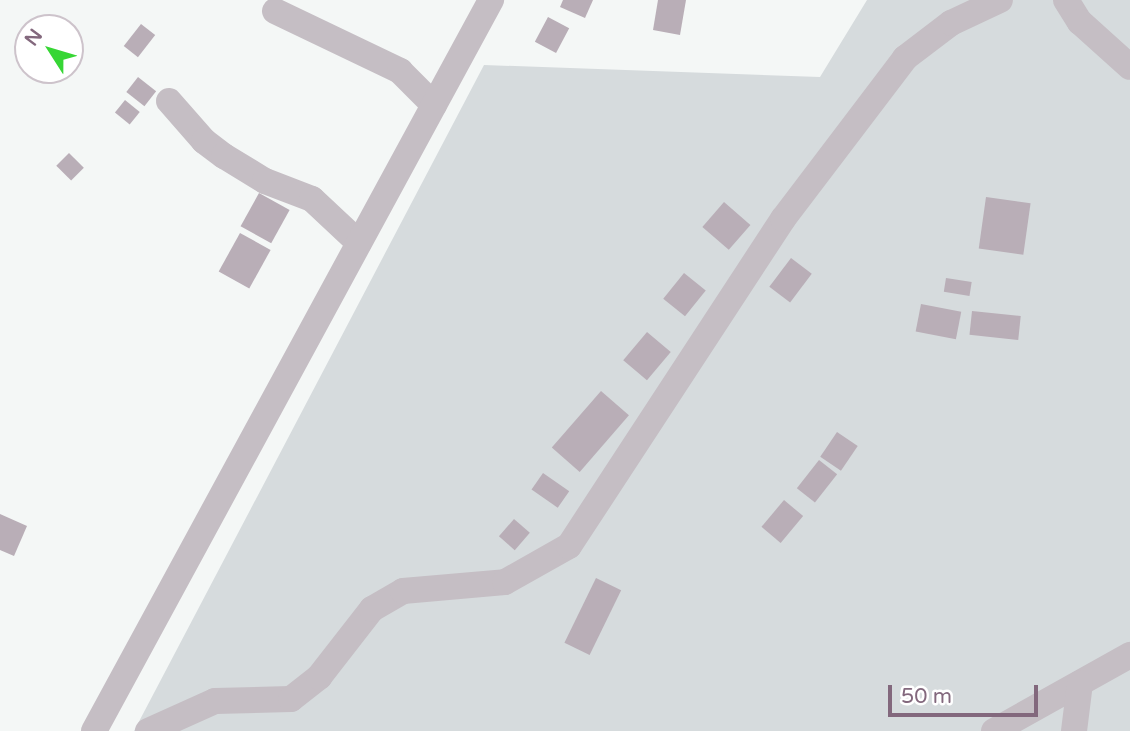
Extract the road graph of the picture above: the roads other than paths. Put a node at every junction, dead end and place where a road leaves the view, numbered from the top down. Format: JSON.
{"nodes":[{"id":1,"x":491,"y":0,"type":"edge"},
{"id":2,"x":1000,"y":0,"type":"edge"},
{"id":3,"x":1066,"y":0,"type":"edge"},
{"id":4,"x":275,"y":10,"type":"dead end"},
{"id":5,"x":1130,"y":67,"type":"edge"},
{"id":6,"x":169,"y":101,"type":"dead end"},
{"id":7,"x":434,"y":105,"type":"junction"},
{"id":8,"x":359,"y":243,"type":"junction"},
{"id":9,"x":1130,"y":655,"type":"edge"},
{"id":10,"x":1080,"y":683,"type":"junction"},
{"id":11,"x":94,"y":731,"type":"edge"},
{"id":12,"x":148,"y":731,"type":"edge"},
{"id":13,"x":994,"y":731,"type":"edge"},
{"id":14,"x":1074,"y":731,"type":"edge"}],
"edges":[{"from":1,"to":7,"type":"street"},
{"from":2,"to":12,"type":"street"},
{"from":3,"to":5,"type":"street"},
{"from":4,"to":7,"type":"street"},
{"from":6,"to":8,"type":"street"},
{"from":7,"to":8,"type":"street"},
{"from":8,"to":11,"type":"street"},
{"from":9,"to":10,"type":"street"},
{"from":10,"to":13,"type":"street"},
{"from":10,"to":14,"type":"street"}]}
